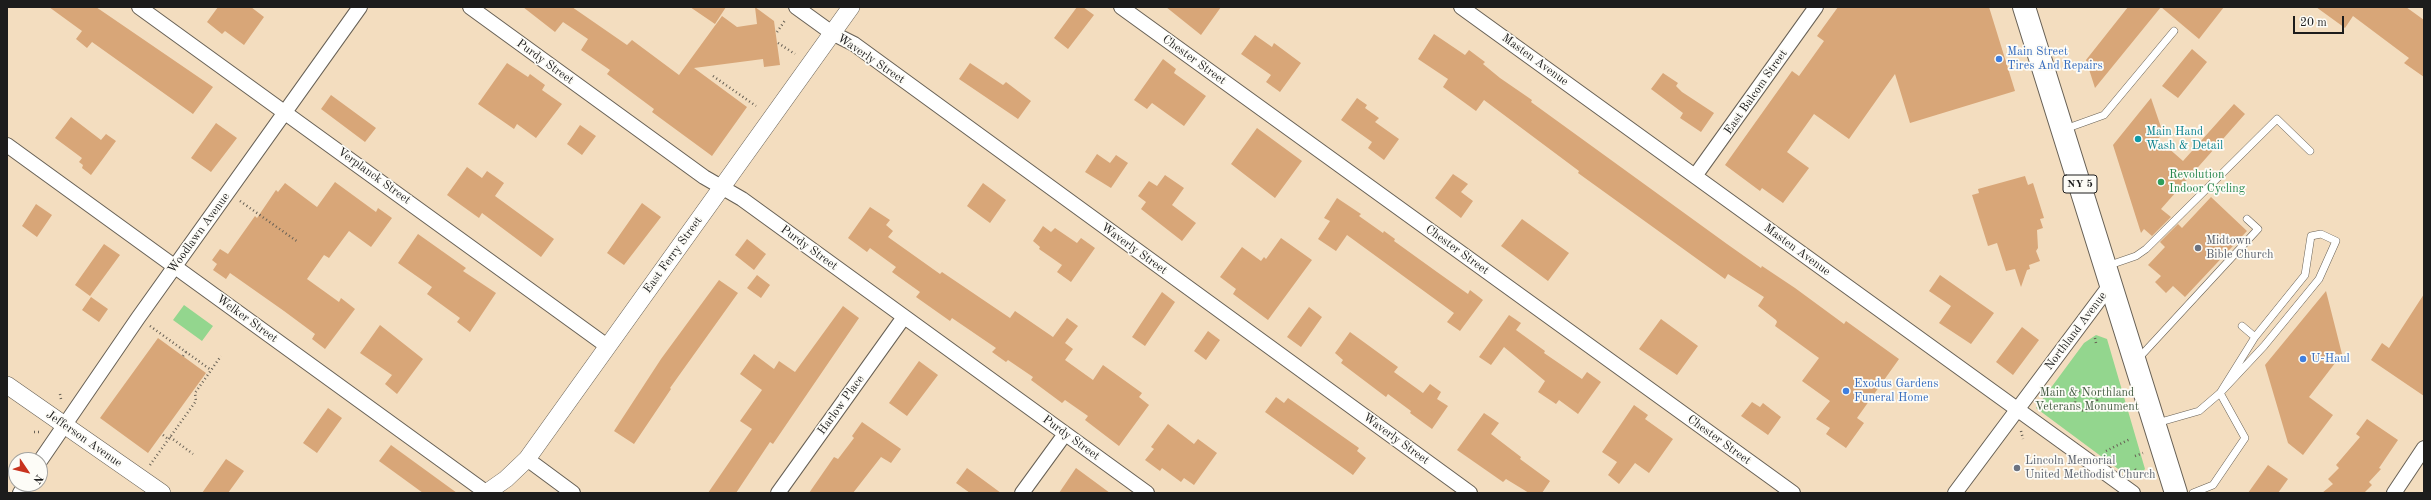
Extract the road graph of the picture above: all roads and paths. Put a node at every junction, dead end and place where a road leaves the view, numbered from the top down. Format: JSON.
{"nodes":[{"id":1,"x":140,"y":7,"type":"edge"},
{"id":2,"x":360,"y":7,"type":"edge"},
{"id":3,"x":470,"y":7,"type":"edge"},
{"id":4,"x":796,"y":7,"type":"edge"},
{"id":5,"x":851,"y":7,"type":"edge"},
{"id":6,"x":1121,"y":7,"type":"edge"},
{"id":7,"x":1461,"y":7,"type":"edge"},
{"id":8,"x":1816,"y":7,"type":"edge"},
{"id":9,"x":2024,"y":7,"type":"edge"},
{"id":10,"x":786,"y":19,"type":"dead end"},
{"id":11,"x":2174,"y":31,"type":"dead end"},
{"id":12,"x":777,"y":32,"type":"dead end"},
{"id":13,"x":832,"y":33,"type":"junction"},
{"id":14,"x":778,"y":43,"type":"dead end"},
{"id":15,"x":794,"y":54,"type":"dead end"},
{"id":16,"x":713,"y":76,"type":"dead end"},
{"id":17,"x":756,"y":106,"type":"dead end"},
{"id":18,"x":285,"y":112,"type":"junction"},
{"id":19,"x":2063,"y":130,"type":"junction"},
{"id":20,"x":7,"y":145,"type":"edge"},
{"id":21,"x":2310,"y":152,"type":"dead end"},
{"id":22,"x":1695,"y":176,"type":"junction"},
{"id":23,"x":722,"y":187,"type":"junction"},
{"id":24,"x":242,"y":203,"type":"dead end"},
{"id":25,"x":2247,"y":219,"type":"dead end"},
{"id":26,"x":298,"y":242,"type":"dead end"},
{"id":27,"x":174,"y":266,"type":"junction"},
{"id":28,"x":2109,"y":275,"type":"junction"},
{"id":29,"x":904,"y":317,"type":"junction"},
{"id":30,"x":2242,"y":326,"type":"dead end"},
{"id":31,"x":154,"y":329,"type":"dead end"},
{"id":32,"x":2255,"y":337,"type":"junction"},
{"id":33,"x":2095,"y":338,"type":"dead end"},
{"id":34,"x":2096,"y":343,"type":"dead end"},
{"id":35,"x":608,"y":346,"type":"junction"},
{"id":36,"x":186,"y":352,"type":"junction"},
{"id":37,"x":183,"y":356,"type":"dead end"},
{"id":38,"x":221,"y":356,"type":"dead end"},
{"id":39,"x":2136,"y":362,"type":"junction"},
{"id":40,"x":211,"y":370,"type":"junction"},
{"id":41,"x":7,"y":385,"type":"edge"},
{"id":42,"x":2115,"y":391,"type":"dead end"},
{"id":43,"x":2220,"y":393,"type":"junction"},
{"id":44,"x":60,"y":394,"type":"dead end"},
{"id":45,"x":2096,"y":397,"type":"junction"},
{"id":46,"x":61,"y":399,"type":"dead end"},
{"id":47,"x":2042,"y":405,"type":"dead end"},
{"id":48,"x":2046,"y":407,"type":"dead end"},
{"id":49,"x":2018,"y":409,"type":"junction"},
{"id":50,"x":2155,"y":424,"type":"junction"},
{"id":51,"x":63,"y":425,"type":"junction"},
{"id":52,"x":2021,"y":430,"type":"dead end"},
{"id":53,"x":34,"y":432,"type":"dead end"},
{"id":54,"x":42,"y":432,"type":"dead end"},
{"id":55,"x":1065,"y":434,"type":"junction"},
{"id":56,"x":163,"y":436,"type":"dead end"},
{"id":57,"x":169,"y":438,"type":"junction"},
{"id":58,"x":2022,"y":439,"type":"dead end"},
{"id":59,"x":2130,"y":439,"type":"dead end"},
{"id":60,"x":2424,"y":448,"type":"edge"},
{"id":61,"x":2106,"y":451,"type":"dead end"},
{"id":62,"x":46,"y":452,"type":"edge"},
{"id":63,"x":193,"y":454,"type":"dead end"},
{"id":64,"x":2141,"y":454,"type":"dead end"},
{"id":65,"x":2135,"y":456,"type":"dead end"},
{"id":66,"x":527,"y":459,"type":"junction"},
{"id":67,"x":152,"y":462,"type":"dead end"},
{"id":68,"x":2135,"y":469,"type":"dead end"},
{"id":69,"x":2140,"y":475,"type":"dead end"},
{"id":70,"x":162,"y":493,"type":"edge"},
{"id":71,"x":487,"y":493,"type":"edge"},
{"id":72,"x":573,"y":493,"type":"edge"},
{"id":73,"x":778,"y":493,"type":"edge"},
{"id":74,"x":1022,"y":493,"type":"edge"},
{"id":75,"x":1146,"y":493,"type":"edge"},
{"id":76,"x":1470,"y":493,"type":"edge"},
{"id":77,"x":1792,"y":493,"type":"edge"},
{"id":78,"x":1955,"y":493,"type":"edge"},
{"id":79,"x":2133,"y":493,"type":"edge"},
{"id":80,"x":2176,"y":493,"type":"edge"},
{"id":81,"x":2193,"y":493,"type":"edge"},
{"id":82,"x":2394,"y":493,"type":"edge"}],
"edges":[{"from":1,"to":18,"type":"street","name":"Verplanck Street"},
{"from":2,"to":18,"type":"street","name":"Woodlawn Avenue"},
{"from":3,"to":23,"type":"street","name":"Purdy Street"},
{"from":4,"to":13,"type":"street","name":"Waverly Street"},
{"from":5,"to":13,"type":"street","name":"East Ferry Street"},
{"from":6,"to":77,"type":"street","name":"Chester Street"},
{"from":7,"to":22,"type":"street","name":"Masten Avenue"},
{"from":8,"to":22,"type":"street","name":"East Balcom Street"},
{"from":9,"to":19,"type":"main road","number":"NY 5"},
{"from":10,"to":12,"type":"path"},
{"from":11,"to":19,"type":"lane"},
{"from":13,"to":23,"type":"street","name":"East Ferry Street"},
{"from":13,"to":76,"type":"street","name":"Waverly Street"},
{"from":14,"to":15,"type":"path"},
{"from":16,"to":17,"type":"path"},
{"from":18,"to":27,"type":"street","name":"Woodlawn Avenue"},
{"from":18,"to":35,"type":"street","name":"Verplanck Street"},
{"from":19,"to":28,"type":"main road","number":"NY 5"},
{"from":20,"to":27,"type":"street","name":"Welker Street"},
{"from":21,"to":28,"type":"lane"},
{"from":22,"to":49,"type":"street","name":"Masten Avenue"},
{"from":23,"to":29,"type":"street","name":"Purdy Street"},
{"from":23,"to":35,"type":"street","name":"East Ferry Street"},
{"from":24,"to":26,"type":"path"},
{"from":25,"to":39,"type":"lane"},
{"from":27,"to":51,"type":"street","name":"Woodlawn Avenue"},
{"from":27,"to":71,"type":"street","name":"Welker Street"},
{"from":28,"to":39,"type":"main road","number":"NY 5"},
{"from":28,"to":49,"type":"street","name":"Northland Avenue"},
{"from":29,"to":55,"type":"street","name":"Purdy Street"},
{"from":29,"to":73,"type":"street","name":"Harlow Place"},
{"from":30,"to":32,"type":"lane"},
{"from":31,"to":36,"type":"path"},
{"from":32,"to":43,"type":"lane"},
{"from":32,"to":43,"type":"lane"},
{"from":33,"to":34,"type":"path"},
{"from":35,"to":66,"type":"street","name":"East Ferry Street"},
{"from":36,"to":37,"type":"path"},
{"from":36,"to":40,"type":"path"},
{"from":38,"to":40,"type":"path"},
{"from":39,"to":50,"type":"main road","number":"NY 5"},
{"from":40,"to":57,"type":"path"},
{"from":41,"to":51,"type":"street","name":"Jefferson Avenue"},
{"from":42,"to":45,"type":"path"},
{"from":43,"to":50,"type":"lane"},
{"from":43,"to":81,"type":"lane"},
{"from":44,"to":46,"type":"path"},
{"from":45,"to":45,"type":"path"},
{"from":47,"to":48,"type":"path"},
{"from":49,"to":78,"type":"street","name":"Northland Avenue"},
{"from":49,"to":79,"type":"street","name":"Masten Avenue"},
{"from":50,"to":80,"type":"main road","number":"NY 5"},
{"from":51,"to":62,"type":"street","name":"Woodlawn Avenue"},
{"from":51,"to":70,"type":"street","name":"Jefferson Avenue"},
{"from":52,"to":58,"type":"path"},
{"from":53,"to":54,"type":"path"},
{"from":55,"to":74,"type":"street"},
{"from":55,"to":75,"type":"street","name":"Purdy Street"},
{"from":56,"to":57,"type":"path"},
{"from":57,"to":63,"type":"path"},
{"from":57,"to":67,"type":"path"},
{"from":59,"to":61,"type":"path"},
{"from":60,"to":82,"type":"street"},
{"from":64,"to":65,"type":"path"},
{"from":66,"to":71,"type":"street","name":"East Ferry Street"},
{"from":66,"to":72,"type":"street"},
{"from":68,"to":69,"type":"path"}]}
